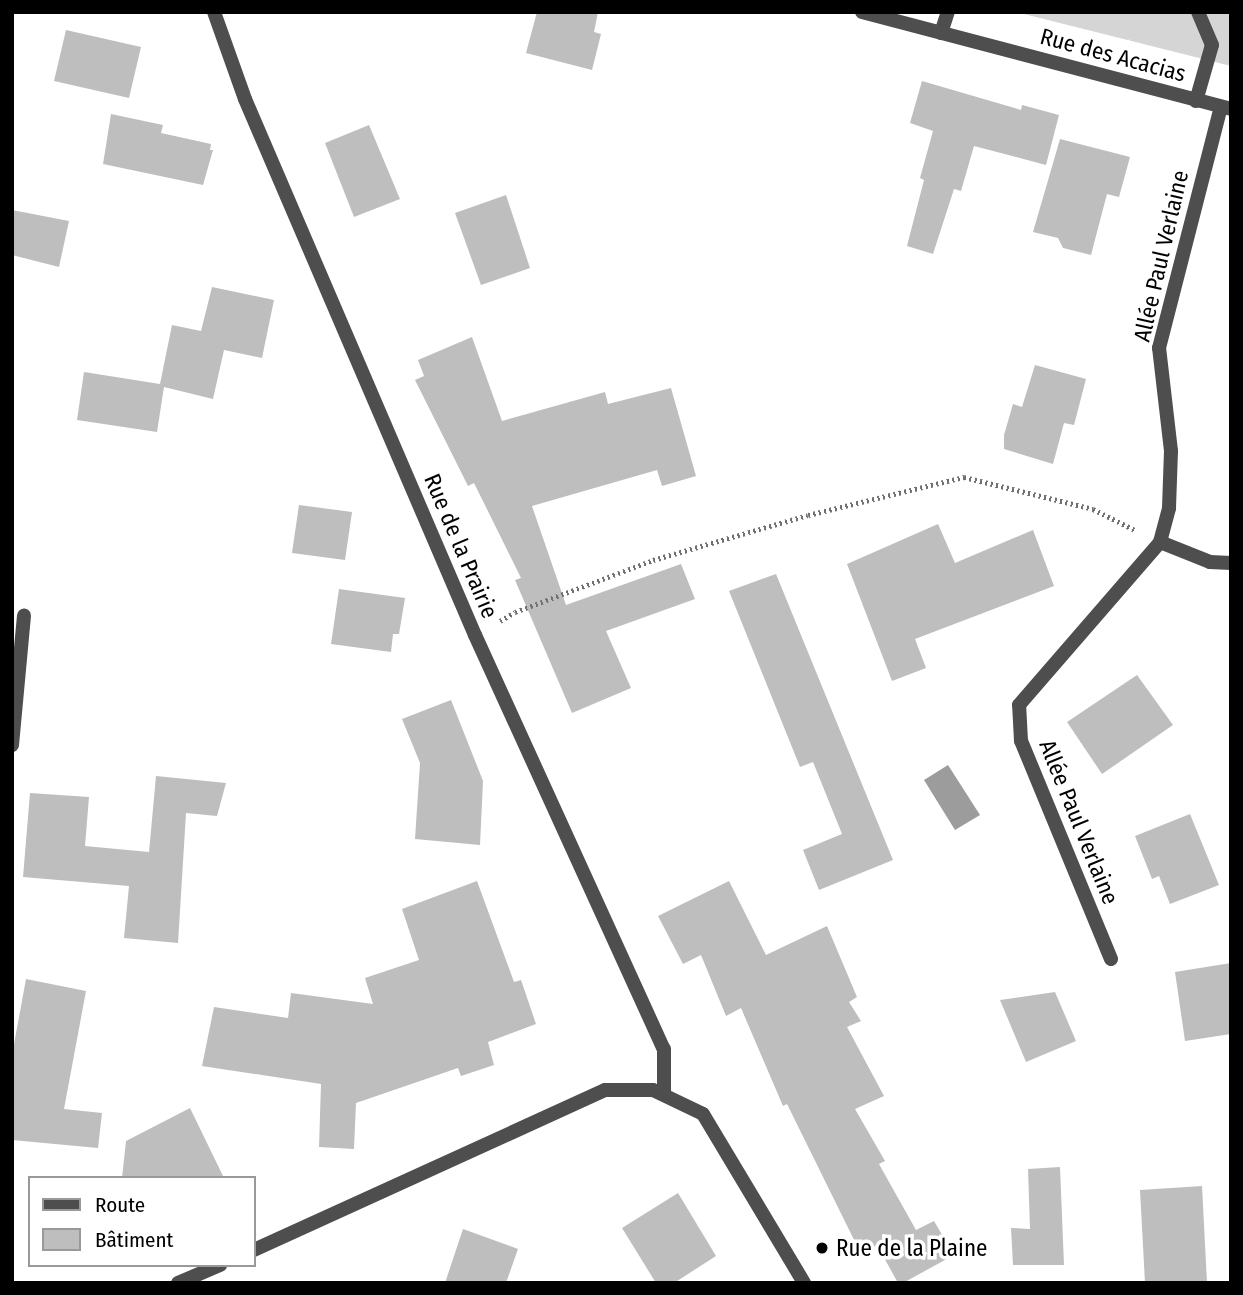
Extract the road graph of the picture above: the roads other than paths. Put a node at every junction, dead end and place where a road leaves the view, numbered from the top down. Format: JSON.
{"nodes":[{"id":1,"x":214,"y":12,"type":"edge"},
{"id":2,"x":862,"y":12,"type":"edge"},
{"id":3,"x":948,"y":12,"type":"edge"},
{"id":4,"x":1198,"y":12,"type":"edge"},
{"id":5,"x":941,"y":33,"type":"junction"},
{"id":6,"x":1196,"y":101,"type":"junction"},
{"id":7,"x":1226,"y":108,"type":"edge"},
{"id":8,"x":1160,"y":542,"type":"junction"},
{"id":9,"x":1231,"y":564,"type":"edge"},
{"id":10,"x":23,"y":616,"type":"dead end"},
{"id":11,"x":12,"y":745,"type":"edge"},
{"id":12,"x":1111,"y":958,"type":"dead end"},
{"id":13,"x":664,"y":1094,"type":"junction"},
{"id":14,"x":256,"y":1249,"type":"edge"},
{"id":15,"x":215,"y":1267,"type":"edge"},
{"id":16,"x":178,"y":1283,"type":"edge"},
{"id":17,"x":804,"y":1283,"type":"edge"}],
"edges":[{"from":1,"to":13,"type":"street","name":"Rue de la Prairie"},
{"from":2,"to":5,"type":"street","name":"Rue des Acacias"},
{"from":3,"to":5,"type":"street"},
{"from":4,"to":6,"type":"street"},
{"from":5,"to":6,"type":"street","name":"Rue des Acacias"},
{"from":6,"to":7,"type":"street","name":"Rue des Acacias"},
{"from":7,"to":8,"type":"street","name":"Allée Paul Verlaine"},
{"from":8,"to":9,"type":"street"},
{"from":8,"to":12,"type":"street","name":"Allée Paul Verlaine"},
{"from":10,"to":11,"type":"street"},
{"from":13,"to":14,"type":"street"},
{"from":13,"to":17,"type":"street"},
{"from":15,"to":16,"type":"street"}]}
